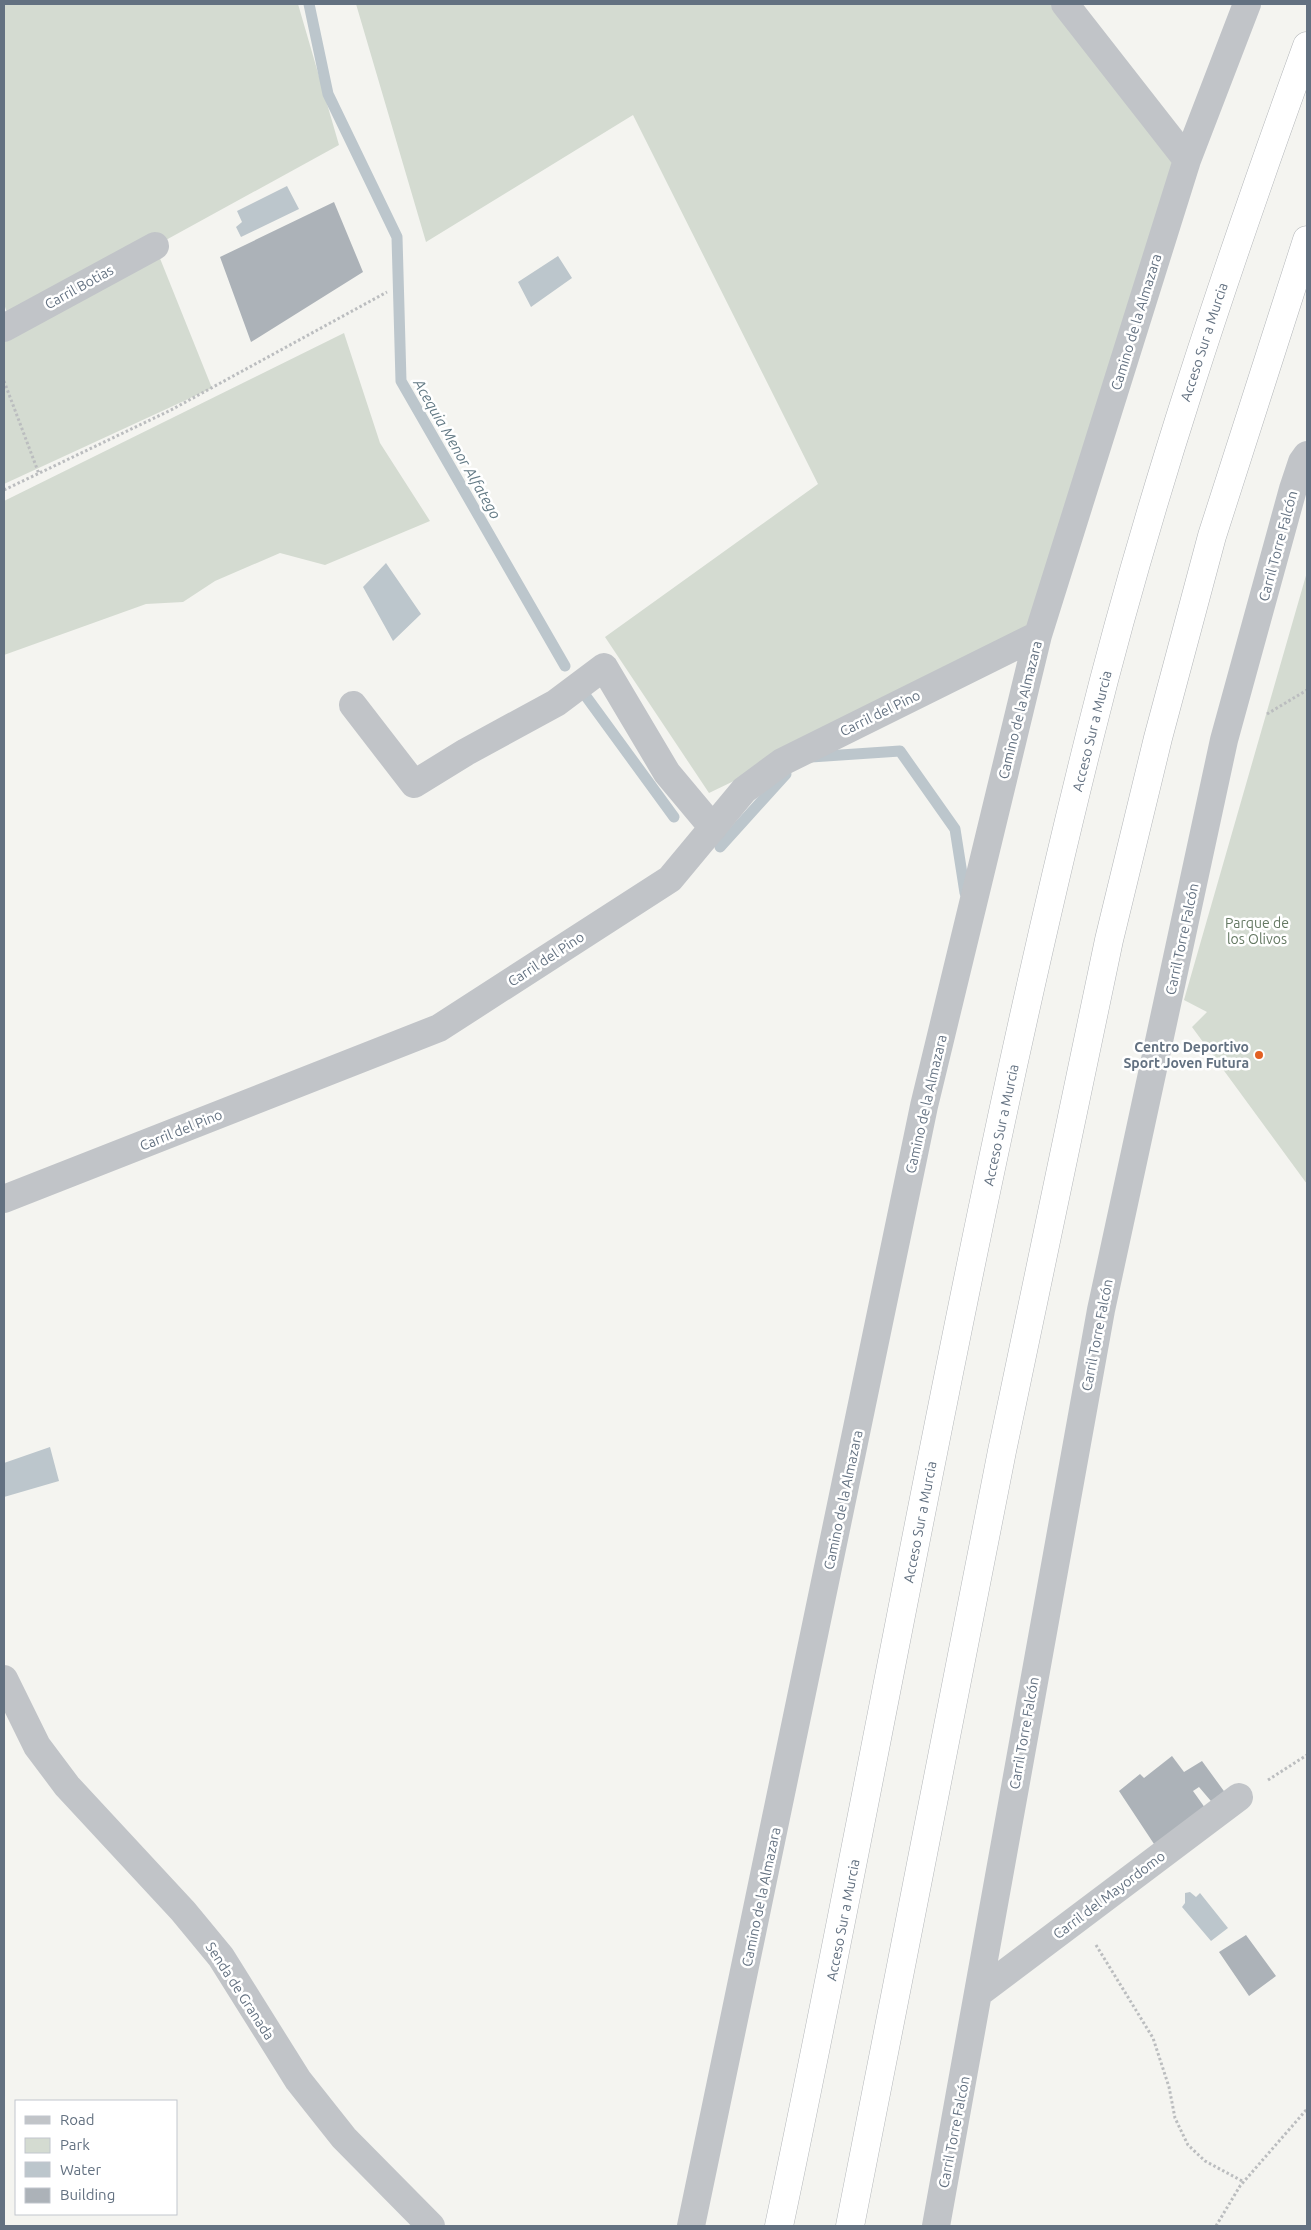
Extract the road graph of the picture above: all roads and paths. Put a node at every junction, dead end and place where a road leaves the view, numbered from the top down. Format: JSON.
{"nodes":[{"id":1,"x":1065,"y":4,"type":"edge"},
{"id":2,"x":1247,"y":4,"type":"edge"},
{"id":3,"x":1307,"y":46,"type":"edge"},
{"id":4,"x":1187,"y":160,"type":"junction"},
{"id":5,"x":1307,"y":240,"type":"edge"},
{"id":6,"x":154,"y":246,"type":"dead end"},
{"id":7,"x":387,"y":292,"type":"dead end"},
{"id":8,"x":4,"y":328,"type":"edge"},
{"id":9,"x":4,"y":381,"type":"edge"},
{"id":10,"x":1307,"y":455,"type":"edge"},
{"id":11,"x":39,"y":474,"type":"junction"},
{"id":12,"x":4,"y":490,"type":"edge"},
{"id":13,"x":1038,"y":635,"type":"junction"},
{"id":14,"x":353,"y":705,"type":"dead end"},
{"id":15,"x":713,"y":828,"type":"junction"},
{"id":16,"x":4,"y":1199,"type":"edge"},
{"id":17,"x":4,"y":1680,"type":"edge"},
{"id":18,"x":1307,"y":1755,"type":"edge"},
{"id":19,"x":1239,"y":1797,"type":"joint"},
{"id":20,"x":1079,"y":1918,"type":"junction"},
{"id":21,"x":980,"y":1992,"type":"junction"},
{"id":22,"x":1307,"y":2109,"type":"edge"},
{"id":23,"x":1244,"y":2182,"type":"junction"},
{"id":24,"x":431,"y":2226,"type":"edge"},
{"id":25,"x":691,"y":2226,"type":"edge"},
{"id":26,"x":779,"y":2226,"type":"edge"},
{"id":27,"x":850,"y":2226,"type":"edge"},
{"id":28,"x":936,"y":2226,"type":"edge"},
{"id":29,"x":1216,"y":2226,"type":"edge"}],
"edges":[{"from":1,"to":4,"type":"street"},
{"from":2,"to":4,"type":"street","name":"Camino de la Almazara"},
{"from":3,"to":26,"type":"highway","name":"Acceso Sur a Murcia"},
{"from":4,"to":13,"type":"street","name":"Camino de la Almazara"},
{"from":5,"to":27,"type":"highway"},
{"from":6,"to":8,"type":"street","name":"Carril Botias"},
{"from":7,"to":11,"type":"path"},
{"from":9,"to":11,"type":"path"},
{"from":10,"to":21,"type":"street","name":"Carril Torre Falcón"},
{"from":11,"to":12,"type":"path"},
{"from":13,"to":15,"type":"street","name":"Carril del Pino"},
{"from":13,"to":25,"type":"street","name":"Camino de la Almazara"},
{"from":14,"to":15,"type":"street"},
{"from":15,"to":16,"type":"street","name":"Carril del Pino"},
{"from":17,"to":24,"type":"street","name":"Senda de Granada"},
{"from":18,"to":19,"type":"path"},
{"from":19,"to":20,"type":"street","name":"Carril del Mayordomo"},
{"from":20,"to":21,"type":"street","name":"Carril del Mayordomo"},
{"from":20,"to":23,"type":"path"},
{"from":21,"to":28,"type":"street","name":"Carril Torre Falcón"},
{"from":22,"to":23,"type":"path"},
{"from":23,"to":29,"type":"path"}]}
